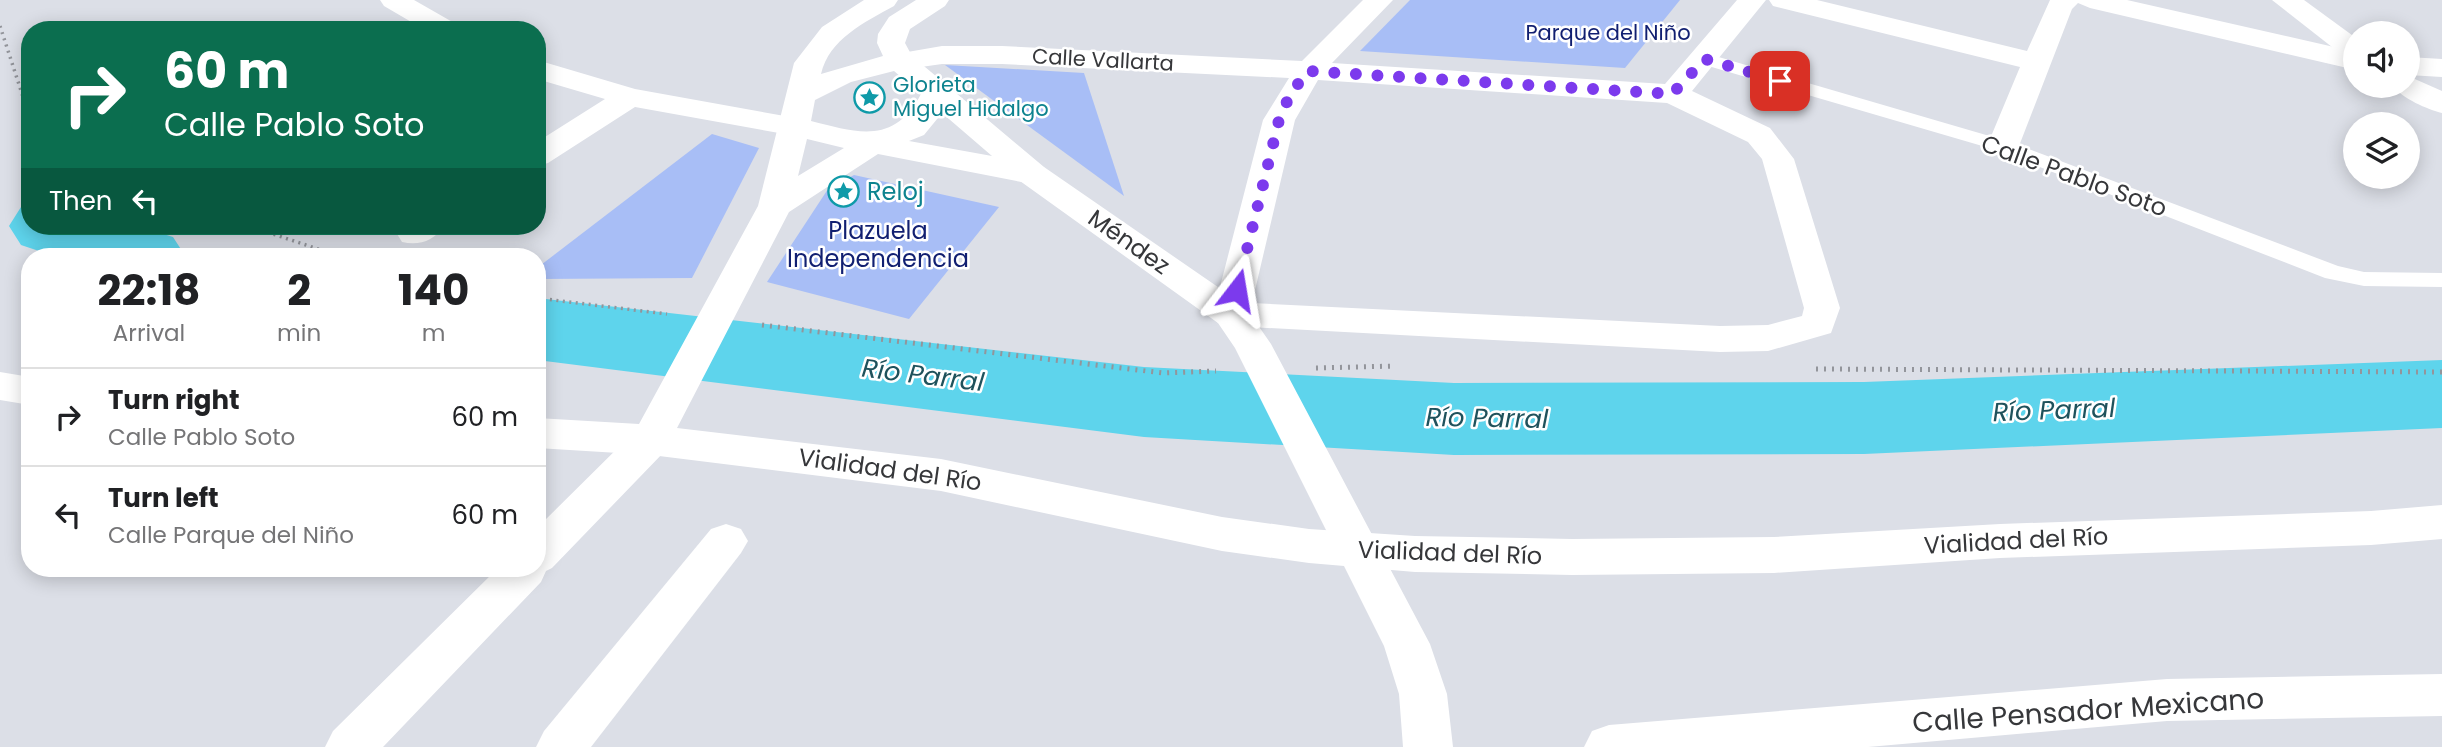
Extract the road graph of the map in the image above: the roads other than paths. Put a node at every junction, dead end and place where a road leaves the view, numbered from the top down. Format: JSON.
{"nodes":[{"id":1,"x":394,"y":0,"type":"edge"},
{"id":2,"x":884,"y":0,"type":"edge"},
{"id":3,"x":935,"y":0,"type":"edge"},
{"id":4,"x":1379,"y":0,"type":"edge"},
{"id":5,"x":1752,"y":0,"type":"edge"},
{"id":6,"x":1783,"y":0,"type":"edge"},
{"id":7,"x":2090,"y":0,"type":"edge"},
{"id":8,"x":2287,"y":0,"type":"edge"},
{"id":9,"x":2064,"y":2,"type":"edge"},
{"id":10,"x":430,"y":21,"type":"edge"},
{"id":11,"x":2343,"y":41,"type":"edge"},
{"id":12,"x":2343,"y":58,"type":"edge"},
{"id":13,"x":1705,"y":59,"type":"junction"},
{"id":14,"x":900,"y":61,"type":"junction"},
{"id":15,"x":2036,"y":62,"type":"junction"},
{"id":16,"x":2420,"y":67,"type":"edge"},
{"id":17,"x":2442,"y":68,"type":"edge"},
{"id":18,"x":1307,"y":71,"type":"junction"},
{"id":19,"x":546,"y":72,"type":"edge"},
{"id":20,"x":2420,"y":92,"type":"edge"},
{"id":21,"x":937,"y":93,"type":"junction"},
{"id":22,"x":1672,"y":94,"type":"junction"},
{"id":23,"x":631,"y":97,"type":"junction"},
{"id":24,"x":2442,"y":104,"type":"edge"},
{"id":25,"x":798,"y":111,"type":"junction"},
{"id":26,"x":873,"y":143,"type":"junction"},
{"id":27,"x":2003,"y":146,"type":"junction"},
{"id":28,"x":546,"y":150,"type":"edge"},
{"id":29,"x":1032,"y":174,"type":"junction"},
{"id":30,"x":775,"y":206,"type":"junction"},
{"id":31,"x":2442,"y":280,"type":"edge"},
{"id":32,"x":1241,"y":329,"type":"junction"},
{"id":33,"x":0,"y":386,"type":"edge"},
{"id":34,"x":21,"y":390,"type":"edge"},
{"id":35,"x":546,"y":434,"type":"edge"},
{"id":36,"x":651,"y":440,"type":"junction"},
{"id":37,"x":2442,"y":522,"type":"edge"},
{"id":38,"x":2371,"y":528,"type":"junction"},
{"id":39,"x":2442,"y":539,"type":"edge"},
{"id":40,"x":726,"y":541,"type":"dead end"},
{"id":41,"x":546,"y":547,"type":"edge"},
{"id":42,"x":517,"y":577,"type":"edge"},
{"id":43,"x":2442,"y":695,"type":"edge"},
{"id":44,"x":350,"y":747,"type":"edge"},
{"id":45,"x":561,"y":747,"type":"edge"},
{"id":46,"x":1428,"y":747,"type":"edge"},
{"id":47,"x":1609,"y":747,"type":"edge"}],
"edges":[{"from":1,"to":10,"type":"street"},
{"from":2,"to":25,"type":"street"},
{"from":3,"to":14,"type":"street"},
{"from":4,"to":18,"type":"street"},
{"from":5,"to":13,"type":"street"},
{"from":6,"to":15,"type":"street"},
{"from":7,"to":12,"type":"street"},
{"from":8,"to":11,"type":"street"},
{"from":9,"to":15,"type":"street"},
{"from":13,"to":22,"type":"street"},
{"from":13,"to":27,"type":"lane","name":"Calle Pablo Soto"},
{"from":14,"to":18,"type":"street","name":"Calle Vallarta"},
{"from":14,"to":21,"type":"street","name":"Méndez"},
{"from":14,"to":25,"type":"street","name":"Calle Vallarta"},
{"from":15,"to":27,"type":"street"},
{"from":16,"to":17,"type":"street"},
{"from":18,"to":22,"type":"street"},
{"from":18,"to":32,"type":"street"},
{"from":19,"to":23,"type":"street"},
{"from":20,"to":24,"type":"street"},
{"from":21,"to":26,"type":"street"},
{"from":21,"to":29,"type":"street","name":"Méndez"},
{"from":22,"to":32,"type":"street"},
{"from":23,"to":25,"type":"street"},
{"from":23,"to":28,"type":"street"},
{"from":25,"to":26,"type":"street"},
{"from":25,"to":30,"type":"street"},
{"from":26,"to":29,"type":"street"},
{"from":26,"to":30,"type":"street"},
{"from":27,"to":31,"type":"lane","name":"Calle Pablo Soto"},
{"from":29,"to":32,"type":"street","name":"Méndez"},
{"from":30,"to":36,"type":"street"},
{"from":32,"to":46,"type":"street"},
{"from":33,"to":34,"type":"street"},
{"from":35,"to":36,"type":"street","name":"Vialidad del Río"},
{"from":36,"to":38,"type":"street","name":"Vialidad del Río"},
{"from":36,"to":41,"type":"street"},
{"from":37,"to":38,"type":"street","name":"Vialidad del Río"},
{"from":38,"to":39,"type":"street","name":"Vialidad del Río"},
{"from":40,"to":45,"type":"street"},
{"from":42,"to":44,"type":"street"},
{"from":43,"to":47,"type":"street","name":"Calle Pensador Mexicano"}]}
